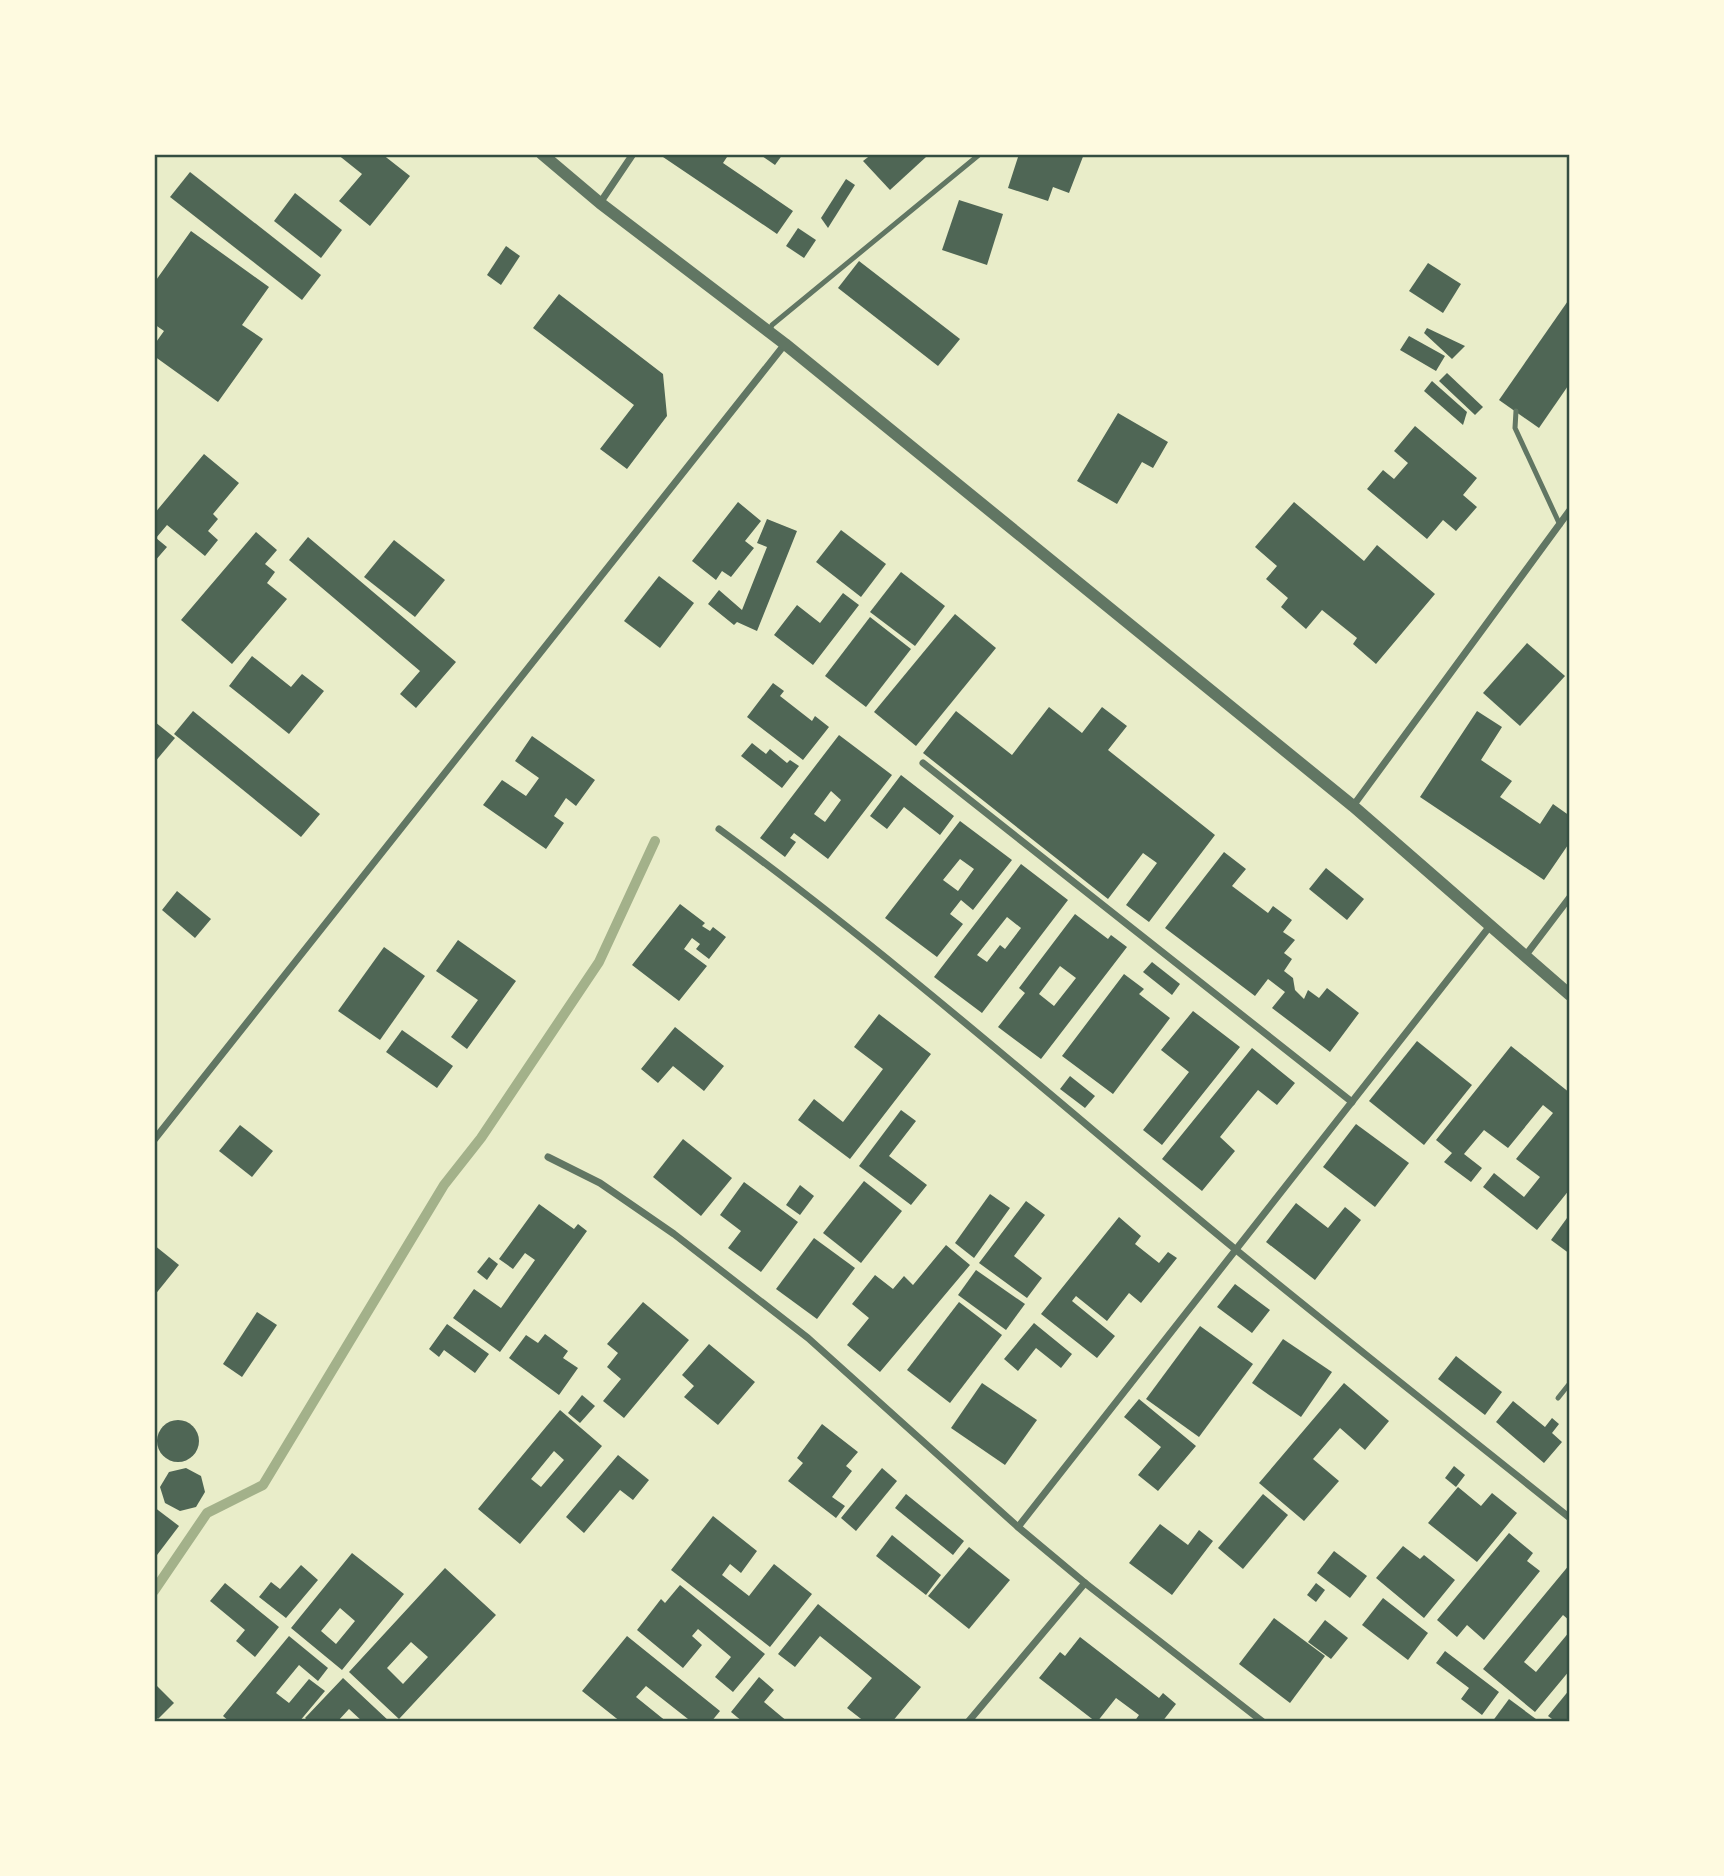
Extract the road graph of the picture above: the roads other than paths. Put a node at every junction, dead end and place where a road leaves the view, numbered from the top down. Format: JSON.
{"nodes":[{"id":1,"x":542,"y":154,"type":"edge"},
{"id":2,"x":633,"y":154,"type":"edge"},
{"id":3,"x":980,"y":154,"type":"edge"},
{"id":4,"x":600,"y":203,"type":"junction"},
{"id":5,"x":769,"y":332,"type":"junction"},
{"id":6,"x":785,"y":344,"type":"junction"},
{"id":7,"x":1516,"y":411,"type":"dead end"},
{"id":8,"x":1570,"y":510,"type":"edge"},
{"id":9,"x":1560,"y":525,"type":"junction"},
{"id":10,"x":923,"y":763,"type":"dead end"},
{"id":11,"x":1353,"y":806,"type":"junction"},
{"id":12,"x":719,"y":829,"type":"dead end"},
{"id":13,"x":1570,"y":897,"type":"edge"},
{"id":14,"x":1490,"y":926,"type":"junction"},
{"id":15,"x":1526,"y":956,"type":"junction"},
{"id":16,"x":1570,"y":995,"type":"edge"},
{"id":17,"x":1352,"y":1102,"type":"junction"},
{"id":18,"x":154,"y":1140,"type":"edge"},
{"id":19,"x":548,"y":1157,"type":"dead end"},
{"id":20,"x":1236,"y":1250,"type":"junction"},
{"id":21,"x":1570,"y":1383,"type":"edge"},
{"id":22,"x":1558,"y":1398,"type":"dead end"},
{"id":23,"x":1570,"y":1518,"type":"edge"},
{"id":24,"x":1018,"y":1527,"type":"junction"},
{"id":25,"x":1086,"y":1583,"type":"junction"},
{"id":26,"x":968,"y":1722,"type":"edge"},
{"id":27,"x":1263,"y":1722,"type":"edge"}],
"edges":[{"from":1,"to":4,"type":"street"},
{"from":2,"to":4,"type":"street"},
{"from":3,"to":5,"type":"lane"},
{"from":4,"to":5,"type":"street"},
{"from":5,"to":6,"type":"street"},
{"from":6,"to":11,"type":"street"},
{"from":6,"to":18,"type":"street"},
{"from":7,"to":9,"type":"lane"},
{"from":8,"to":9,"type":"street"},
{"from":9,"to":11,"type":"street"},
{"from":10,"to":17,"type":"street"},
{"from":11,"to":14,"type":"street"},
{"from":12,"to":20,"type":"street"},
{"from":13,"to":15,"type":"street"},
{"from":14,"to":15,"type":"street"},
{"from":14,"to":17,"type":"street"},
{"from":15,"to":16,"type":"street"},
{"from":17,"to":20,"type":"street"},
{"from":19,"to":24,"type":"street"},
{"from":20,"to":23,"type":"street"},
{"from":20,"to":24,"type":"street"},
{"from":21,"to":22,"type":"lane"},
{"from":24,"to":25,"type":"street"},
{"from":25,"to":26,"type":"street"},
{"from":25,"to":27,"type":"street"}]}
